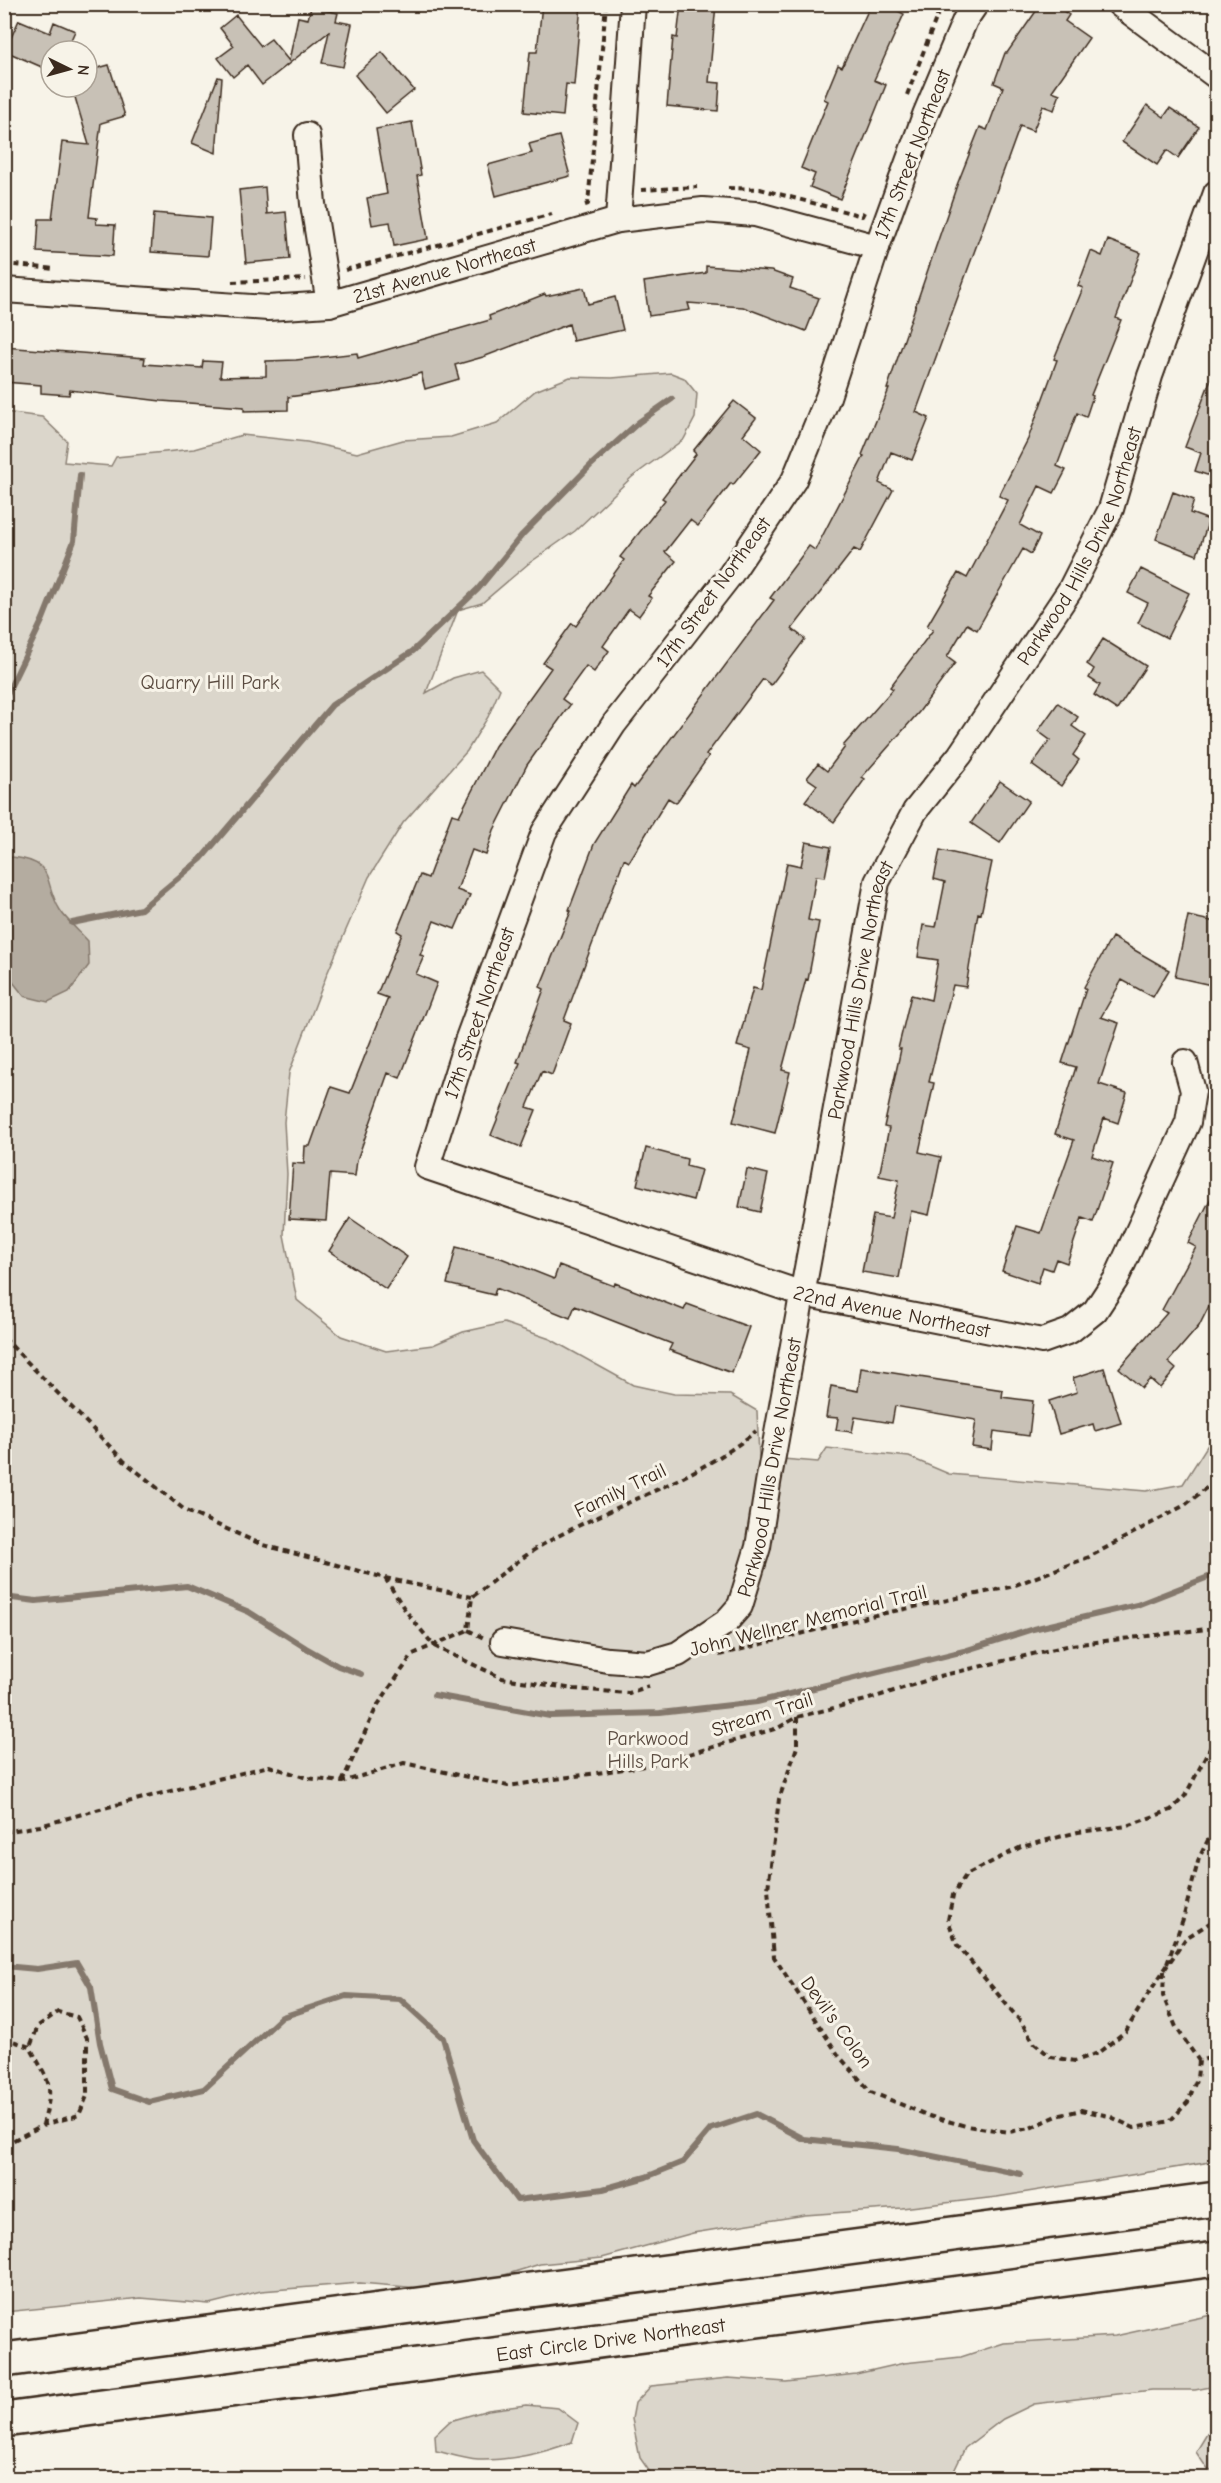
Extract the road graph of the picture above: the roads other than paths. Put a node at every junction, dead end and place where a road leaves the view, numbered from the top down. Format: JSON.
{"nodes":[{"id":1,"x":633,"y":4,"type":"edge"},
{"id":2,"x":976,"y":4,"type":"edge"},
{"id":3,"x":1119,"y":4,"type":"edge"},
{"id":4,"x":1216,"y":76,"type":"edge"},
{"id":5,"x":307,"y":135,"type":"dead end"},
{"id":6,"x":1216,"y":193,"type":"edge"},
{"id":7,"x":618,"y":220,"type":"junction"},
{"id":8,"x":877,"y":247,"type":"junction"},
{"id":9,"x":4,"y":290,"type":"edge"},
{"id":10,"x":329,"y":304,"type":"junction"},
{"id":11,"x":1185,"y":1062,"type":"dead end"},
{"id":12,"x":428,"y":1167,"type":"joint"},
{"id":13,"x":803,"y":1294,"type":"junction"},
{"id":14,"x":503,"y":1642,"type":"dead end"},
{"id":15,"x":1216,"y":2199,"type":"edge"},
{"id":16,"x":1216,"y":2259,"type":"edge"},
{"id":17,"x":4,"y":2360,"type":"edge"},
{"id":18,"x":4,"y":2420,"type":"edge"}],
"edges":[{"from":1,"to":7,"type":"street"},
{"from":2,"to":8,"type":"street","name":"17th Street Northeast"},
{"from":3,"to":4,"type":"street"},
{"from":5,"to":10,"type":"street"},
{"from":6,"to":13,"type":"street","name":"Parkwood Hills Drive Northeast"},
{"from":7,"to":8,"type":"street","name":"21st Avenue Northeast"},
{"from":7,"to":10,"type":"street","name":"21st Avenue Northeast"},
{"from":8,"to":12,"type":"street","name":"17th Street Northeast"},
{"from":9,"to":10,"type":"street","name":"21st Avenue Northeast"},
{"from":11,"to":13,"type":"street","name":"22nd Avenue Northeast"},
{"from":12,"to":13,"type":"street","name":"22nd Avenue Northeast"},
{"from":13,"to":14,"type":"street","name":"Parkwood Hills Drive Northeast"},
{"from":15,"to":17,"type":"main road"},
{"from":16,"to":18,"type":"main road","name":"East Circle Drive Northeast"}]}
